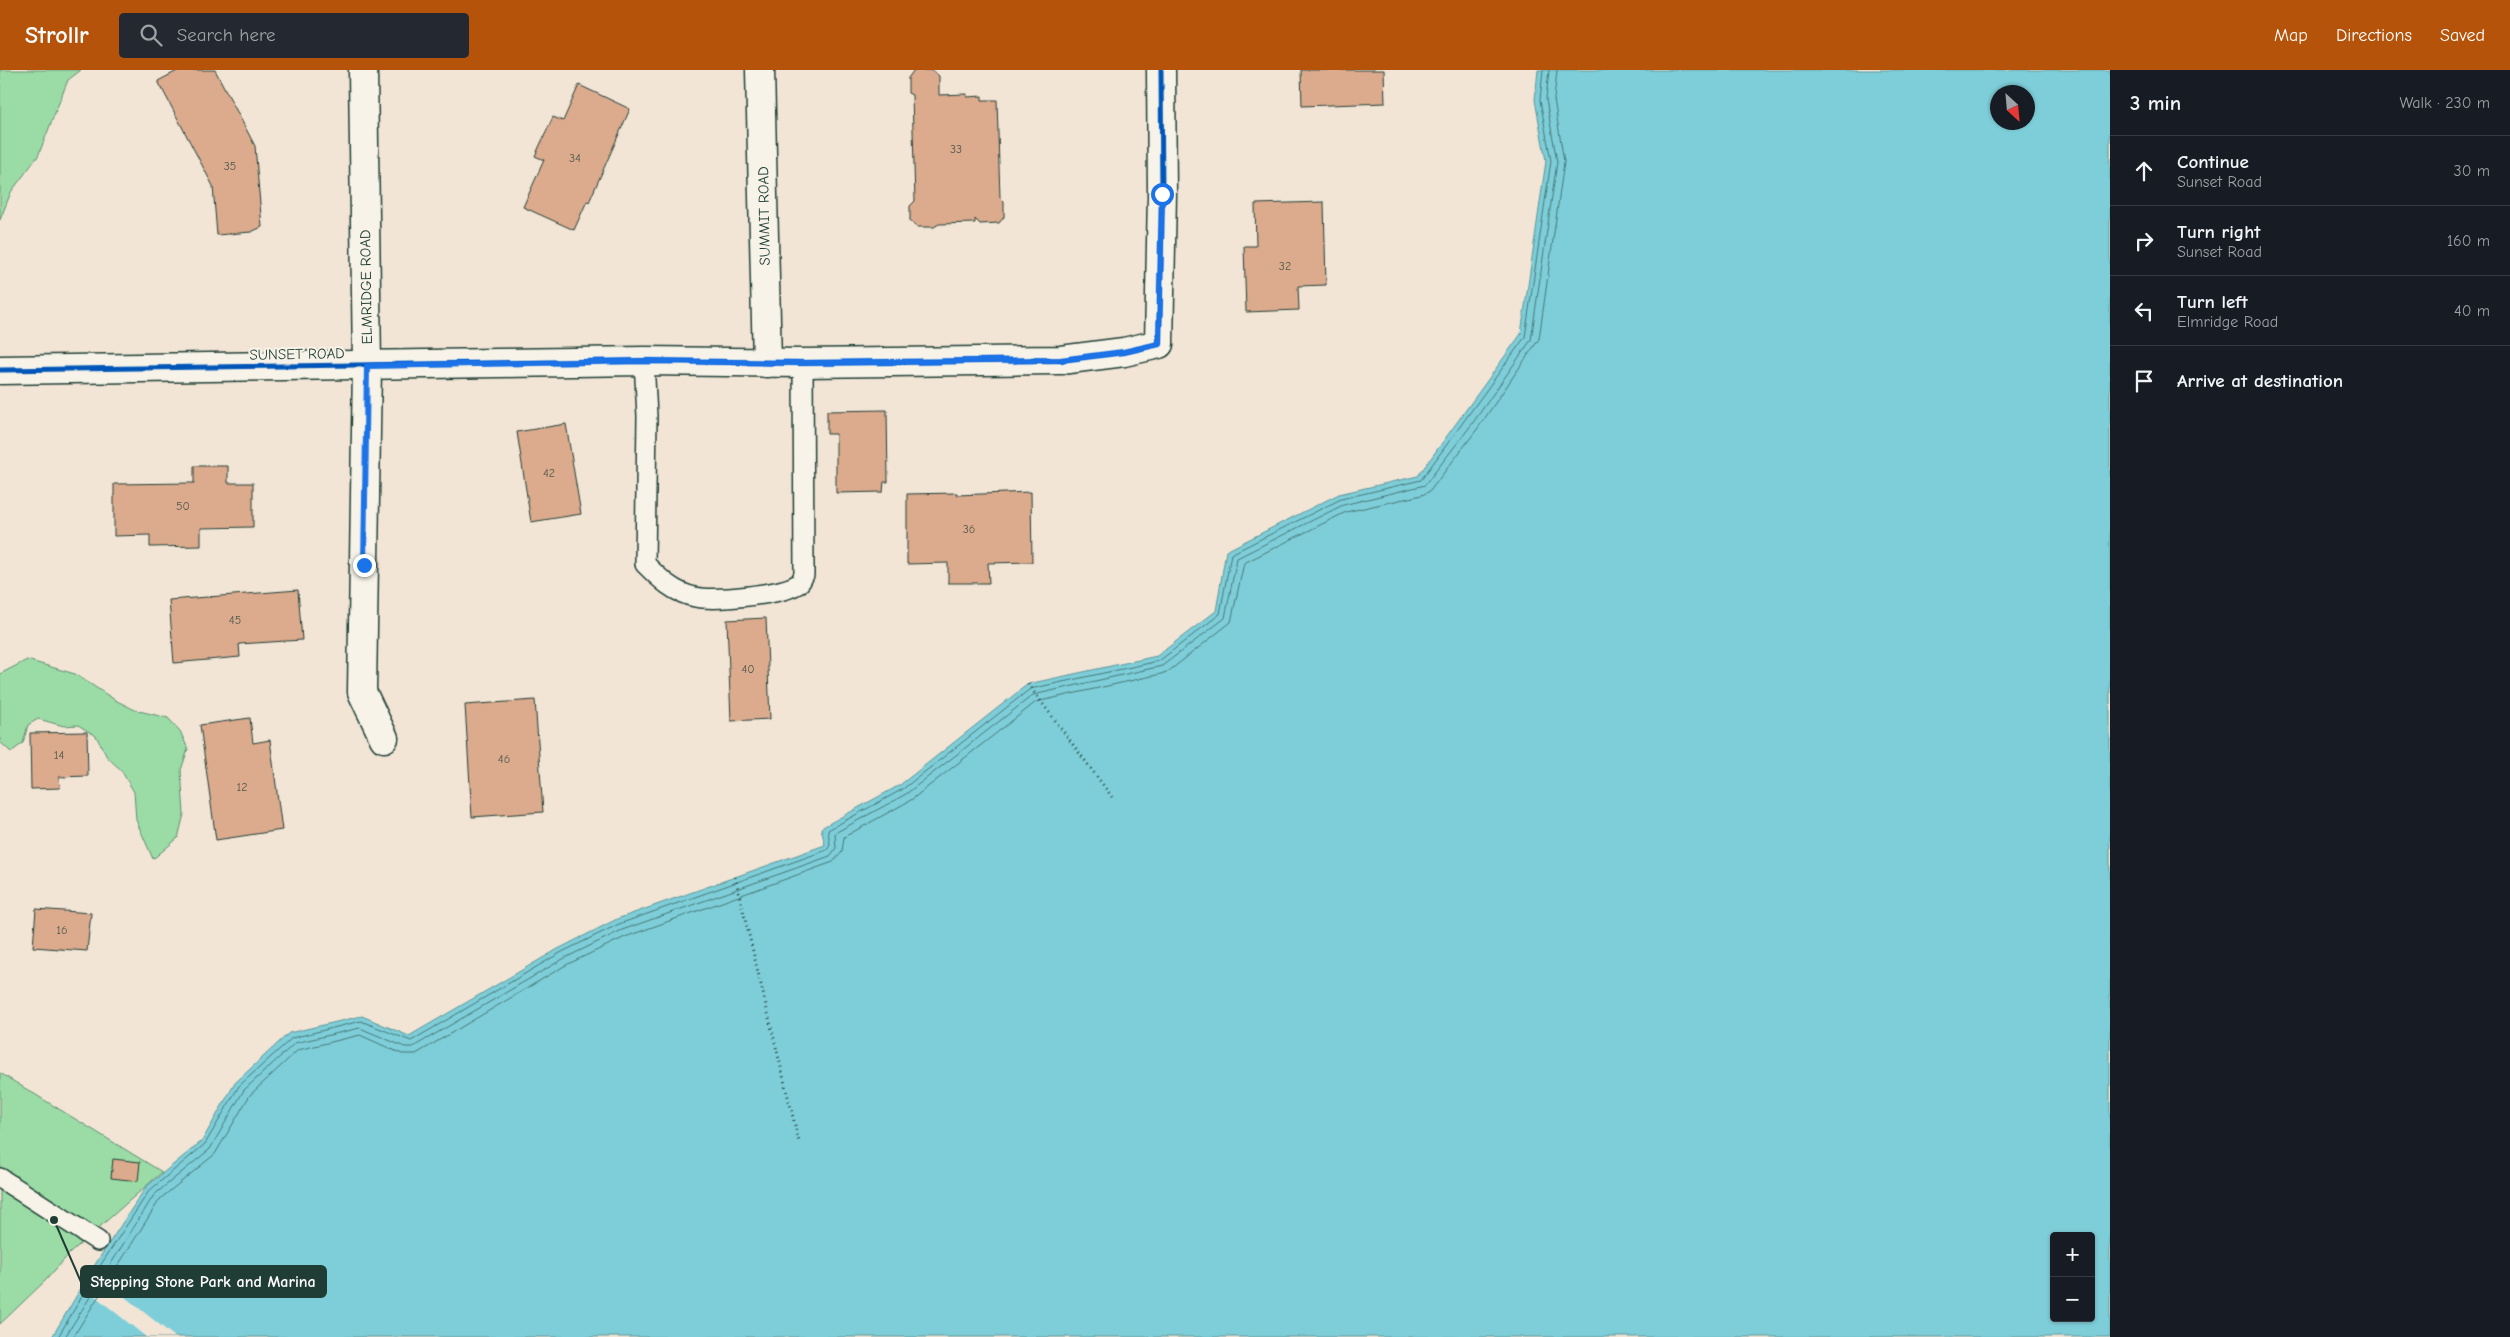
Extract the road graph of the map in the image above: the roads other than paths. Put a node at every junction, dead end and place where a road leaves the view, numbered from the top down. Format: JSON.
{"nodes":[{"id":1,"x":363,"y":70,"type":"edge"},
{"id":2,"x":760,"y":70,"type":"edge"},
{"id":3,"x":1161,"y":70,"type":"edge"},
{"id":4,"x":644,"y":361,"type":"junction"},
{"id":5,"x":767,"y":363,"type":"junction"},
{"id":6,"x":803,"y":363,"type":"junction"},
{"id":7,"x":367,"y":366,"type":"junction"},
{"id":8,"x":0,"y":370,"type":"edge"},
{"id":9,"x":384,"y":738,"type":"dead end"},
{"id":10,"x":0,"y":1178,"type":"edge"},
{"id":11,"x":98,"y":1241,"type":"dead end"}],
"edges":[{"from":1,"to":7,"type":"street","name":"ELMRIDGE ROAD"},
{"from":2,"to":5,"type":"street","name":"SUMMIT ROAD"},
{"from":3,"to":6,"type":"street","name":"SUNSET ROAD"},
{"from":4,"to":5,"type":"street","name":"SUNSET ROAD"},
{"from":4,"to":6,"type":"lane"},
{"from":4,"to":7,"type":"street","name":"SUNSET ROAD"},
{"from":5,"to":6,"type":"street","name":"SUNSET ROAD"},
{"from":7,"to":8,"type":"street","name":"SUNSET ROAD"},
{"from":7,"to":9,"type":"street","name":"ELMRIDGE ROAD"},
{"from":10,"to":11,"type":"lane"}]}
